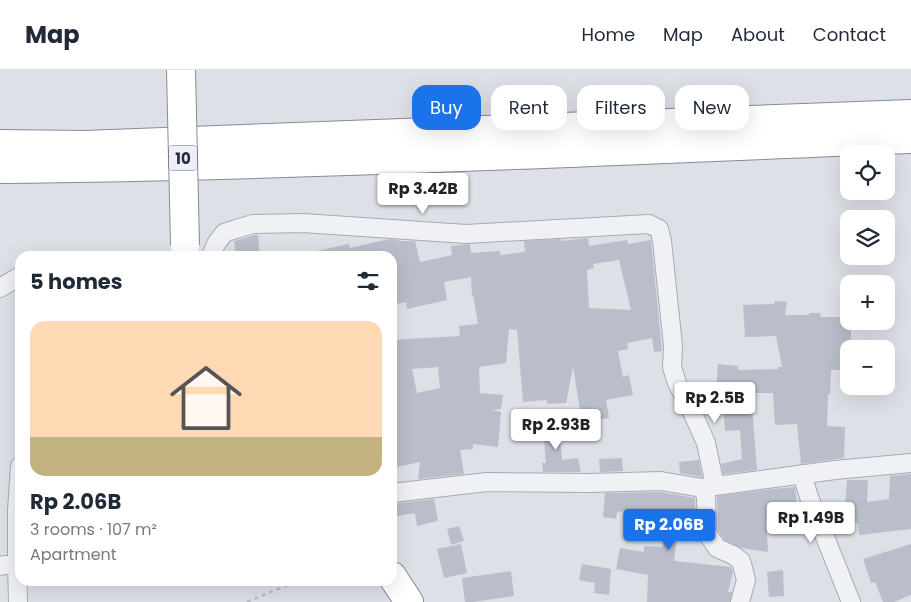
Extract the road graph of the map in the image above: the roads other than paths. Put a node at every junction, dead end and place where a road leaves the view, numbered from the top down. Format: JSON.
{"nodes":[{"id":1,"x":181,"y":70,"type":"edge"},
{"id":2,"x":911,"y":114,"type":"edge"},
{"id":3,"x":911,"y":139,"type":"edge"},
{"id":4,"x":0,"y":144,"type":"edge"},
{"id":5,"x":0,"y":169,"type":"edge"},
{"id":6,"x":185,"y":251,"type":"edge"},
{"id":7,"x":213,"y":251,"type":"edge"},
{"id":8,"x":15,"y":279,"type":"edge"},
{"id":9,"x":0,"y":288,"type":"edge"},
{"id":10,"x":911,"y":463,"type":"edge"},
{"id":11,"x":802,"y":474,"type":"junction"},
{"id":12,"x":709,"y":487,"type":"junction"},
{"id":13,"x":397,"y":492,"type":"edge"},
{"id":14,"x":15,"y":524,"type":"edge"},
{"id":15,"x":9,"y":564,"type":"edge"},
{"id":16,"x":397,"y":584,"type":"edge"},
{"id":17,"x":18,"y":602,"type":"edge"},
{"id":18,"x":409,"y":602,"type":"edge"},
{"id":19,"x":740,"y":602,"type":"edge"},
{"id":20,"x":851,"y":602,"type":"edge"}],
"edges":[{"from":1,"to":6,"type":"highway","number":"10","bridge":true},
{"from":2,"to":4,"type":"highway"},
{"from":3,"to":5,"type":"highway"},
{"from":7,"to":12,"type":"street"},
{"from":8,"to":9,"type":"street"},
{"from":10,"to":11,"type":"street"},
{"from":11,"to":12,"type":"street"},
{"from":11,"to":20,"type":"street"},
{"from":12,"to":13,"type":"street"},
{"from":12,"to":19,"type":"street"},
{"from":14,"to":15,"type":"street"},
{"from":15,"to":17,"type":"street"},
{"from":16,"to":18,"type":"highway"}]}
